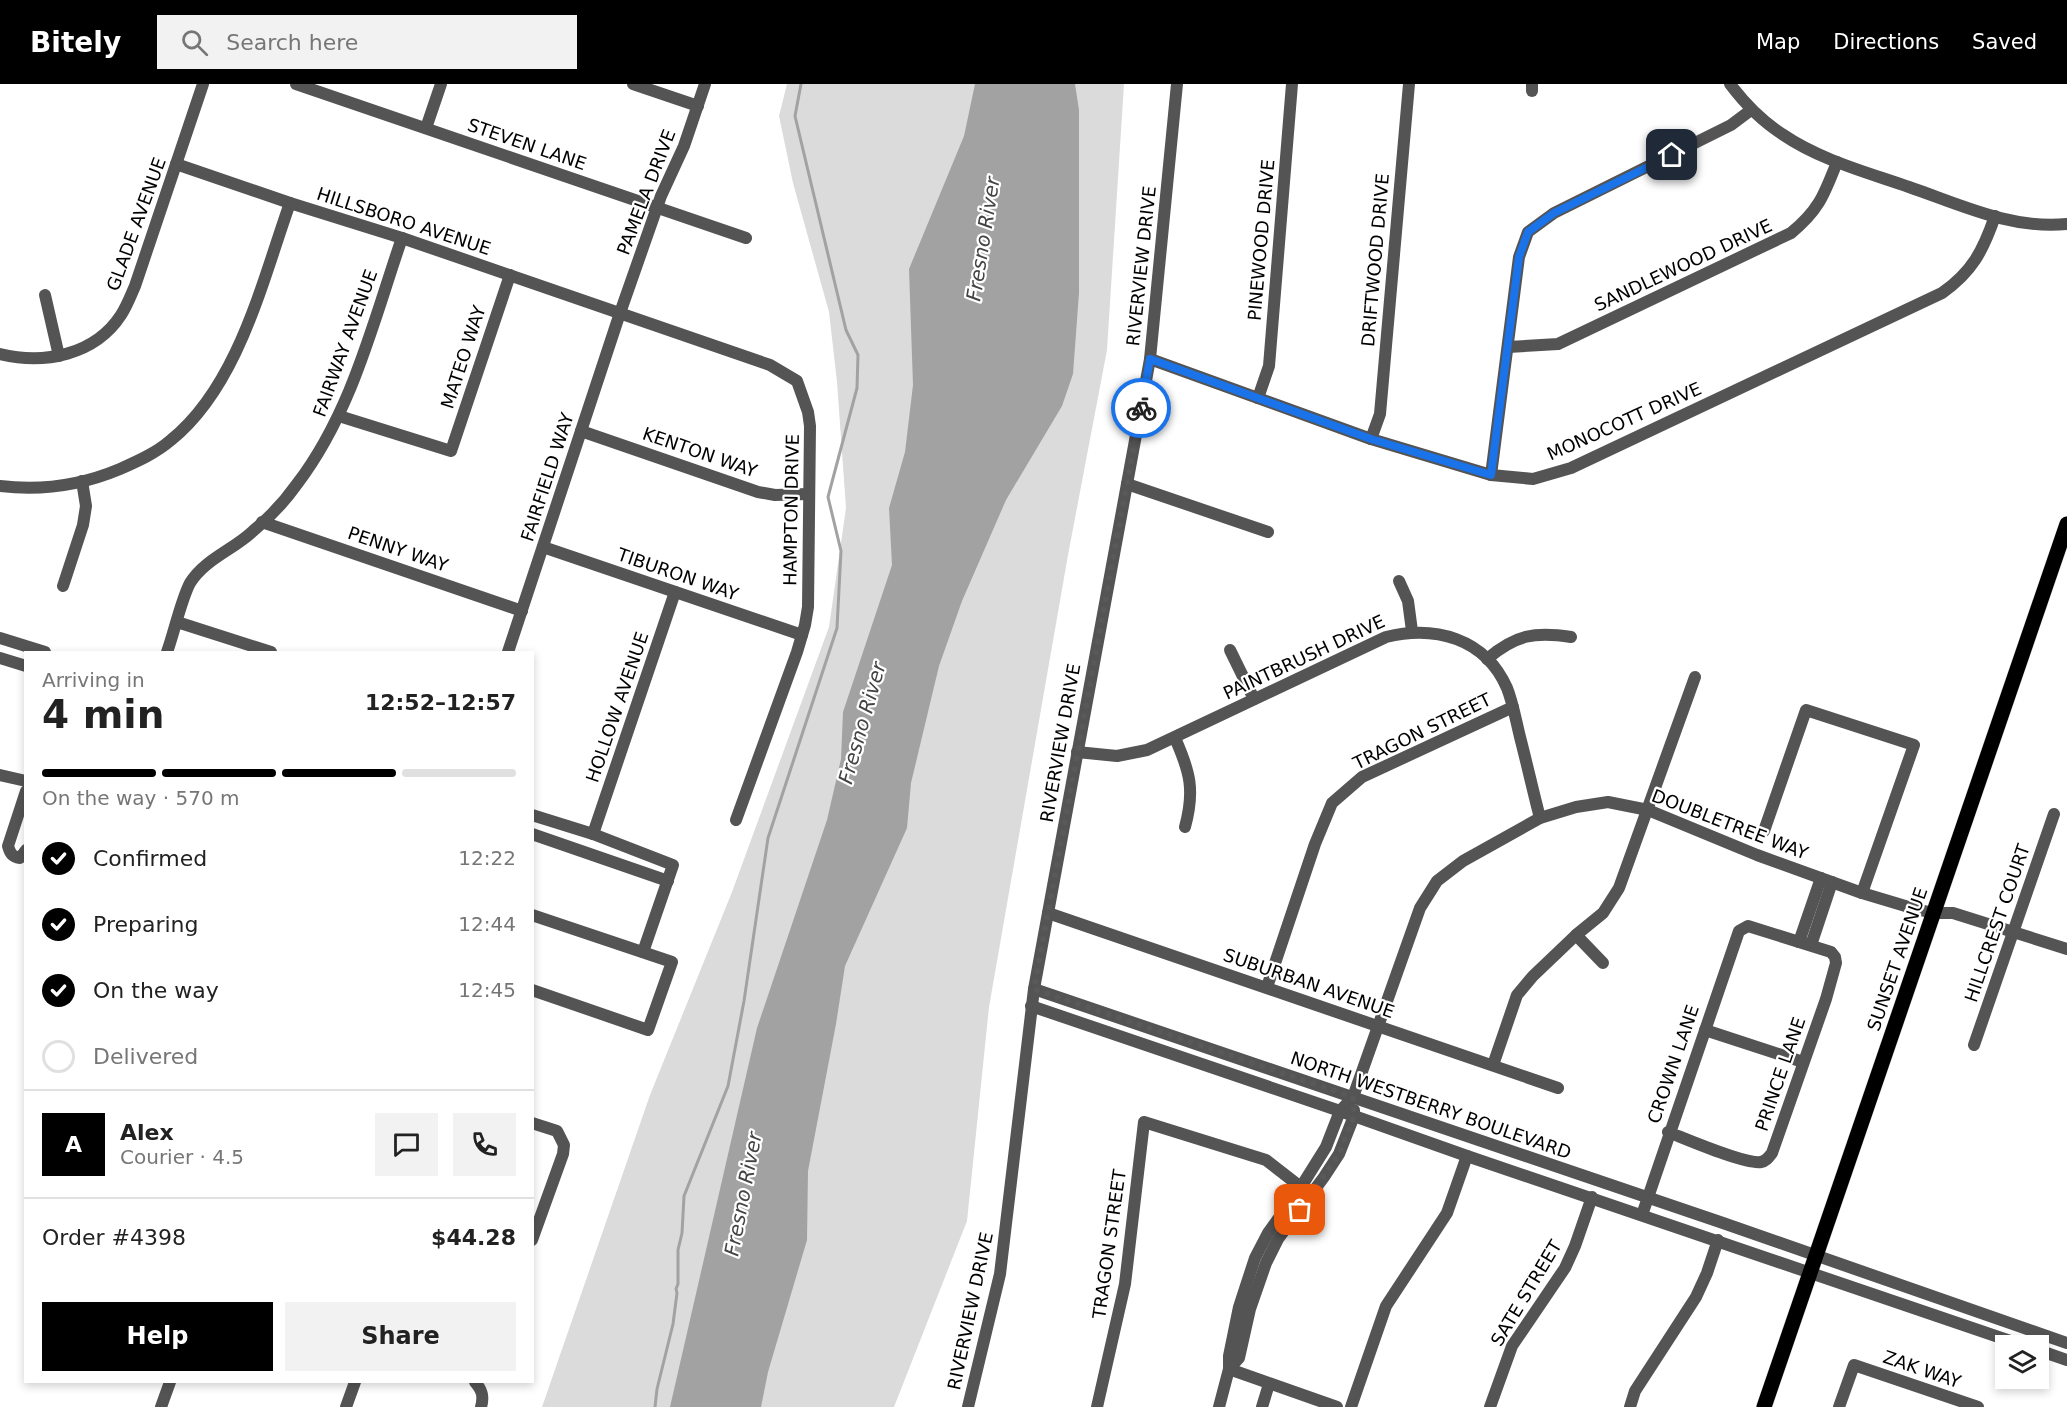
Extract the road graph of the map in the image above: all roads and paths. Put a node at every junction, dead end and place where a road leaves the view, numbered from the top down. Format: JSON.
{"nodes":[{"id":1,"x":203,"y":84,"type":"edge"},
{"id":2,"x":296,"y":84,"type":"edge"},
{"id":3,"x":441,"y":84,"type":"edge"},
{"id":4,"x":633,"y":84,"type":"edge"},
{"id":5,"x":705,"y":84,"type":"edge"},
{"id":6,"x":1177,"y":84,"type":"edge"},
{"id":7,"x":1292,"y":84,"type":"edge"},
{"id":8,"x":1409,"y":84,"type":"edge"},
{"id":9,"x":1730,"y":84,"type":"edge"},
{"id":10,"x":319,"y":88,"type":"edge"},
{"id":11,"x":698,"y":106,"type":"junction"},
{"id":12,"x":1752,"y":110,"type":"junction"},
{"id":13,"x":426,"y":128,"type":"junction"},
{"id":14,"x":1837,"y":162,"type":"junction"},
{"id":15,"x":176,"y":164,"type":"junction"},
{"id":16,"x":290,"y":204,"type":"junction"},
{"id":17,"x":657,"y":207,"type":"junction"},
{"id":18,"x":1995,"y":216,"type":"junction"},
{"id":19,"x":2067,"y":224,"type":"edge"},
{"id":20,"x":402,"y":238,"type":"junction"},
{"id":21,"x":746,"y":238,"type":"dead end"},
{"id":22,"x":510,"y":275,"type":"junction"},
{"id":23,"x":45,"y":295,"type":"dead end"},
{"id":24,"x":620,"y":313,"type":"junction"},
{"id":25,"x":1508,"y":347,"type":"junction"},
{"id":26,"x":0,"y":354,"type":"edge"},
{"id":27,"x":59,"y":356,"type":"junction"},
{"id":28,"x":1150,"y":359,"type":"junction"},
{"id":29,"x":1258,"y":398,"type":"junction"},
{"id":30,"x":339,"y":416,"type":"junction"},
{"id":31,"x":581,"y":431,"type":"junction"},
{"id":32,"x":1371,"y":439,"type":"junction"},
{"id":33,"x":1491,"y":475,"type":"junction"},
{"id":34,"x":82,"y":481,"type":"junction"},
{"id":35,"x":1127,"y":484,"type":"junction"},
{"id":36,"x":0,"y":486,"type":"edge"},
{"id":37,"x":809,"y":494,"type":"junction"},
{"id":38,"x":262,"y":522,"type":"junction"},
{"id":39,"x":2067,"y":524,"type":"edge"},
{"id":40,"x":1268,"y":532,"type":"dead end"},
{"id":41,"x":543,"y":547,"type":"junction"},
{"id":42,"x":1399,"y":581,"type":"dead end"},
{"id":43,"x":63,"y":586,"type":"dead end"},
{"id":44,"x":675,"y":592,"type":"junction"},
{"id":45,"x":522,"y":611,"type":"junction"},
{"id":46,"x":177,"y":622,"type":"junction"},
{"id":47,"x":1412,"y":632,"type":"junction"},
{"id":48,"x":802,"y":635,"type":"junction"},
{"id":49,"x":1572,"y":637,"type":"dead end"},
{"id":50,"x":0,"y":638,"type":"edge"},
{"id":51,"x":1230,"y":650,"type":"dead end"},
{"id":52,"x":42,"y":651,"type":"edge"},
{"id":53,"x":167,"y":651,"type":"edge"},
{"id":54,"x":269,"y":651,"type":"edge"},
{"id":55,"x":508,"y":651,"type":"edge"},
{"id":56,"x":0,"y":658,"type":"edge"},
{"id":57,"x":1487,"y":659,"type":"junction"},
{"id":58,"x":24,"y":665,"type":"edge"},
{"id":59,"x":1695,"y":677,"type":"dead end"},
{"id":60,"x":1254,"y":699,"type":"junction"},
{"id":61,"x":1513,"y":707,"type":"junction"},
{"id":62,"x":1175,"y":738,"type":"junction"},
{"id":63,"x":1077,"y":752,"type":"junction"},
{"id":64,"x":0,"y":775,"type":"edge"},
{"id":65,"x":24,"y":781,"type":"edge"},
{"id":66,"x":24,"y":797,"type":"edge"},
{"id":67,"x":1648,"y":810,"type":"junction"},
{"id":68,"x":2054,"y":814,"type":"dead end"},
{"id":69,"x":534,"y":815,"type":"edge"},
{"id":70,"x":1540,"y":818,"type":"junction"},
{"id":71,"x":736,"y":820,"type":"dead end"},
{"id":72,"x":1185,"y":827,"type":"dead end"},
{"id":73,"x":1765,"y":829,"type":"dead end"},
{"id":74,"x":592,"y":834,"type":"junction"},
{"id":75,"x":534,"y":835,"type":"edge"},
{"id":76,"x":24,"y":853,"type":"edge"},
{"id":77,"x":1827,"y":880,"type":"junction"},
{"id":78,"x":668,"y":881,"type":"junction"},
{"id":79,"x":1862,"y":893,"type":"junction"},
{"id":80,"x":1048,"y":913,"type":"junction"},
{"id":81,"x":1934,"y":913,"type":"junction"},
{"id":82,"x":534,"y":916,"type":"edge"},
{"id":83,"x":2014,"y":931,"type":"junction"},
{"id":84,"x":1576,"y":935,"type":"junction"},
{"id":85,"x":1805,"y":943,"type":"junction"},
{"id":86,"x":2067,"y":949,"type":"edge"},
{"id":87,"x":643,"y":952,"type":"junction"},
{"id":88,"x":1603,"y":963,"type":"dead end"},
{"id":89,"x":1267,"y":987,"type":"junction"},
{"id":90,"x":1034,"y":989,"type":"junction"},
{"id":91,"x":534,"y":991,"type":"edge"},
{"id":92,"x":1031,"y":1006,"type":"junction"},
{"id":93,"x":1378,"y":1026,"type":"junction"},
{"id":94,"x":1705,"y":1030,"type":"junction"},
{"id":95,"x":1974,"y":1045,"type":"dead end"},
{"id":96,"x":1803,"y":1062,"type":"junction"},
{"id":97,"x":1493,"y":1065,"type":"junction"},
{"id":98,"x":1558,"y":1088,"type":"dead end"},
{"id":99,"x":1353,"y":1097,"type":"junction"},
{"id":100,"x":1340,"y":1111,"type":"junction"},
{"id":101,"x":1354,"y":1116,"type":"junction"},
{"id":102,"x":534,"y":1124,"type":"edge"},
{"id":103,"x":1668,"y":1132,"type":"junction"},
{"id":104,"x":1467,"y":1156,"type":"junction"},
{"id":105,"x":1306,"y":1191,"type":"junction"},
{"id":106,"x":1592,"y":1197,"type":"junction"},
{"id":107,"x":1648,"y":1197,"type":"junction"},
{"id":108,"x":1642,"y":1215,"type":"junction"},
{"id":109,"x":534,"y":1234,"type":"edge"},
{"id":110,"x":1718,"y":1240,"type":"junction"},
{"id":111,"x":1815,"y":1256,"type":"junction"},
{"id":112,"x":1810,"y":1272,"type":"junction"},
{"id":113,"x":1995,"y":1336,"type":"edge"},
{"id":114,"x":2067,"y":1342,"type":"edge"},
{"id":115,"x":2049,"y":1354,"type":"edge"},
{"id":116,"x":2067,"y":1360,"type":"edge"},
{"id":117,"x":1229,"y":1369,"type":"junction"},
{"id":118,"x":170,"y":1383,"type":"edge"},
{"id":119,"x":355,"y":1383,"type":"edge"},
{"id":120,"x":476,"y":1383,"type":"edge"},
{"id":121,"x":1269,"y":1384,"type":"junction"},
{"id":122,"x":1960,"y":1404,"type":"edge"},
{"id":123,"x":161,"y":1407,"type":"edge"},
{"id":124,"x":346,"y":1407,"type":"edge"},
{"id":125,"x":481,"y":1407,"type":"edge"},
{"id":126,"x":968,"y":1407,"type":"edge"},
{"id":127,"x":1097,"y":1407,"type":"edge"},
{"id":128,"x":1219,"y":1407,"type":"edge"},
{"id":129,"x":1262,"y":1407,"type":"edge"},
{"id":130,"x":1337,"y":1407,"type":"edge"},
{"id":131,"x":1351,"y":1407,"type":"edge"},
{"id":132,"x":1490,"y":1407,"type":"edge"},
{"id":133,"x":1630,"y":1407,"type":"edge"},
{"id":134,"x":1764,"y":1407,"type":"edge"},
{"id":135,"x":1839,"y":1407,"type":"edge"},
{"id":136,"x":1978,"y":1407,"type":"edge"}],
"edges":[{"from":1,"to":15,"type":"street","name":"GLADE AVENUE"},
{"from":2,"to":10,"type":"street","name":"STEVEN LANE"},
{"from":3,"to":13,"type":"street"},
{"from":4,"to":11,"type":"street"},
{"from":5,"to":11,"type":"street","name":"PAMELA DRIVE"},
{"from":6,"to":28,"type":"street","name":"RIVERVIEW DRIVE"},
{"from":7,"to":29,"type":"street","name":"PINEWOOD DRIVE"},
{"from":8,"to":32,"type":"street","name":"DRIFTWOOD DRIVE"},
{"from":9,"to":12,"type":"street"},
{"from":10,"to":13,"type":"street","name":"STEVEN LANE"},
{"from":11,"to":17,"type":"street","name":"PAMELA DRIVE"},
{"from":12,"to":14,"type":"street"},
{"from":12,"to":25,"type":"street"},
{"from":13,"to":17,"type":"street","name":"STEVEN LANE"},
{"from":14,"to":18,"type":"street"},
{"from":14,"to":25,"type":"street","name":"SANDLEWOOD DRIVE"},
{"from":15,"to":16,"type":"street","name":"HILLSBORO AVENUE"},
{"from":15,"to":27,"type":"street","name":"GLADE AVENUE"},
{"from":16,"to":20,"type":"street","name":"HILLSBORO AVENUE"},
{"from":16,"to":34,"type":"street"},
{"from":17,"to":21,"type":"street","name":"STEVEN LANE"},
{"from":17,"to":24,"type":"street","name":"PAMELA DRIVE"},
{"from":18,"to":19,"type":"street"},
{"from":18,"to":33,"type":"street","name":"MONOCOTT DRIVE"},
{"from":20,"to":22,"type":"street","name":"HILLSBORO AVENUE"},
{"from":20,"to":30,"type":"street","name":"FAIRWAY AVENUE"},
{"from":22,"to":24,"type":"street","name":"HILLSBORO AVENUE"},
{"from":22,"to":30,"type":"street","name":"MATEO WAY"},
{"from":23,"to":27,"type":"street"},
{"from":24,"to":31,"type":"street","name":"FAIRFIELD WAY"},
{"from":24,"to":37,"type":"street","name":"HAMPTON DRIVE"},
{"from":25,"to":33,"type":"street"},
{"from":26,"to":27,"type":"street","name":"GLADE AVENUE"},
{"from":28,"to":29,"type":"street","name":"MONOCOTT DRIVE"},
{"from":28,"to":35,"type":"street","name":"RIVERVIEW DRIVE"},
{"from":29,"to":32,"type":"street","name":"MONOCOTT DRIVE"},
{"from":30,"to":38,"type":"street","name":"FAIRWAY AVENUE"},
{"from":31,"to":37,"type":"street","name":"KENTON WAY"},
{"from":31,"to":41,"type":"street","name":"FAIRFIELD WAY"},
{"from":32,"to":33,"type":"street","name":"MONOCOTT DRIVE"},
{"from":34,"to":36,"type":"street"},
{"from":34,"to":43,"type":"street"},
{"from":35,"to":40,"type":"street"},
{"from":35,"to":63,"type":"street","name":"RIVERVIEW DRIVE"},
{"from":37,"to":48,"type":"street","name":"HAMPTON DRIVE"},
{"from":38,"to":45,"type":"street","name":"PENNY WAY"},
{"from":38,"to":46,"type":"street","name":"FAIRWAY AVENUE"},
{"from":39,"to":81,"type":"main road","name":"SUNSET AVENUE"},
{"from":41,"to":44,"type":"street","name":"TIBURON WAY"},
{"from":41,"to":45,"type":"street","name":"FAIRFIELD WAY"},
{"from":42,"to":47,"type":"street"},
{"from":44,"to":48,"type":"street","name":"TIBURON WAY"},
{"from":44,"to":74,"type":"street","name":"HOLLOW AVENUE"},
{"from":45,"to":55,"type":"street","name":"FAIRFIELD WAY"},
{"from":46,"to":53,"type":"street","name":"FAIRWAY AVENUE"},
{"from":46,"to":54,"type":"street"},
{"from":47,"to":57,"type":"street","name":"PAINTBRUSH DRIVE"},
{"from":47,"to":60,"type":"street","name":"PAINTBRUSH DRIVE"},
{"from":48,"to":71,"type":"street","name":"HAMPTON DRIVE"},
{"from":49,"to":57,"type":"street"},
{"from":50,"to":52,"type":"street"},
{"from":51,"to":60,"type":"street"},
{"from":56,"to":58,"type":"street"},
{"from":57,"to":61,"type":"street","name":"PAINTBRUSH DRIVE"},
{"from":59,"to":67,"type":"street"},
{"from":60,"to":62,"type":"street","name":"PAINTBRUSH DRIVE"},
{"from":61,"to":70,"type":"street","name":"PAINTBRUSH DRIVE"},
{"from":61,"to":89,"type":"street","name":"TRAGON STREET"},
{"from":62,"to":63,"type":"street","name":"PAINTBRUSH DRIVE"},
{"from":62,"to":72,"type":"street"},
{"from":63,"to":80,"type":"street","name":"RIVERVIEW DRIVE"},
{"from":64,"to":65,"type":"street"},
{"from":66,"to":76,"type":"street"},
{"from":67,"to":70,"type":"street","name":"DOUBLETREE WAY"},
{"from":67,"to":77,"type":"street","name":"DOUBLETREE WAY"},
{"from":67,"to":84,"type":"street"},
{"from":68,"to":83,"type":"street","name":"HILLCREST COURT"},
{"from":69,"to":74,"type":"street"},
{"from":70,"to":93,"type":"street","name":"DOUBLETREE WAY"},
{"from":73,"to":79,"type":"street"},
{"from":74,"to":78,"type":"street"},
{"from":75,"to":78,"type":"street"},
{"from":77,"to":79,"type":"street","name":"DOUBLETREE WAY"},
{"from":77,"to":85,"type":"street"},
{"from":78,"to":87,"type":"street"},
{"from":79,"to":81,"type":"street","name":"DOUBLETREE WAY"},
{"from":80,"to":89,"type":"street","name":"SUBURBAN AVENUE"},
{"from":80,"to":90,"type":"street","name":"RIVERVIEW DRIVE"},
{"from":81,"to":83,"type":"street","name":"DOUBLETREE WAY"},
{"from":81,"to":111,"type":"main road","name":"SUNSET AVENUE"},
{"from":82,"to":87,"type":"street"},
{"from":83,"to":86,"type":"street","name":"DOUBLETREE WAY"},
{"from":83,"to":95,"type":"street","name":"HILLCREST COURT"},
{"from":84,"to":88,"type":"street"},
{"from":84,"to":97,"type":"street"},
{"from":85,"to":94,"type":"street","name":"CROWN LANE"},
{"from":85,"to":96,"type":"street","name":"PRINCE LANE"},
{"from":87,"to":91,"type":"street"},
{"from":89,"to":93,"type":"street","name":"SUBURBAN AVENUE"},
{"from":90,"to":92,"type":"street","name":"RIVERVIEW DRIVE"},
{"from":90,"to":99,"type":"street","name":"NORTH WESTBERRY BOULEVARD"},
{"from":92,"to":100,"type":"street","name":"NORTH WESTBERRY BOULEVARD"},
{"from":92,"to":126,"type":"street","name":"RIVERVIEW DRIVE"},
{"from":93,"to":97,"type":"street","name":"SUBURBAN AVENUE"},
{"from":93,"to":99,"type":"street","name":"DOUBLETREE WAY"},
{"from":94,"to":96,"type":"street"},
{"from":94,"to":103,"type":"street","name":"CROWN LANE"},
{"from":96,"to":103,"type":"street","name":"PRINCE LANE"},
{"from":97,"to":98,"type":"street","name":"SUBURBAN AVENUE"},
{"from":99,"to":100,"type":"street","name":"DOUBLETREE WAY"},
{"from":99,"to":101,"type":"street","name":"DOUBLETREE WAY"},
{"from":99,"to":107,"type":"street","name":"NORTH WESTBERRY BOULEVARD"},
{"from":100,"to":101,"type":"street","name":"NORTH WESTBERRY BOULEVARD"},
{"from":100,"to":105,"type":"street","name":"DOUBLETREE WAY"},
{"from":101,"to":104,"type":"street","name":"NORTH WESTBERRY BOULEVARD"},
{"from":101,"to":105,"type":"street","name":"DOUBLETREE WAY"},
{"from":102,"to":109,"type":"street"},
{"from":103,"to":107,"type":"street","name":"CROWN LANE"},
{"from":104,"to":106,"type":"street","name":"NORTH WESTBERRY BOULEVARD"},
{"from":104,"to":131,"type":"street"},
{"from":105,"to":117,"type":"street","name":"DOUBLETREE WAY"},
{"from":105,"to":127,"type":"street","name":"TRAGON STREET"},
{"from":106,"to":108,"type":"street","name":"NORTH WESTBERRY BOULEVARD"},
{"from":106,"to":132,"type":"street","name":"SATE STREET"},
{"from":107,"to":108,"type":"street","name":"CROWN LANE"},
{"from":107,"to":111,"type":"street","name":"NORTH WESTBERRY BOULEVARD"},
{"from":108,"to":110,"type":"street","name":"NORTH WESTBERRY BOULEVARD"},
{"from":110,"to":112,"type":"street","name":"NORTH WESTBERRY BOULEVARD"},
{"from":110,"to":133,"type":"street"},
{"from":111,"to":112,"type":"main road","name":"SUNSET AVENUE"},
{"from":111,"to":114,"type":"street","name":"NORTH WESTBERRY BOULEVARD"},
{"from":112,"to":113,"type":"street","name":"NORTH WESTBERRY BOULEVARD"},
{"from":112,"to":134,"type":"main road","name":"SUNSET AVENUE"},
{"from":115,"to":116,"type":"street"},
{"from":117,"to":121,"type":"street"},
{"from":117,"to":128,"type":"street","name":"DOUBLETREE WAY"},
{"from":118,"to":123,"type":"street"},
{"from":119,"to":124,"type":"street"},
{"from":120,"to":125,"type":"street"},
{"from":121,"to":129,"type":"street"},
{"from":121,"to":130,"type":"street"},
{"from":122,"to":135,"type":"street","name":"ZAK WAY"},
{"from":122,"to":136,"type":"street","name":"ZAK WAY"}]}
